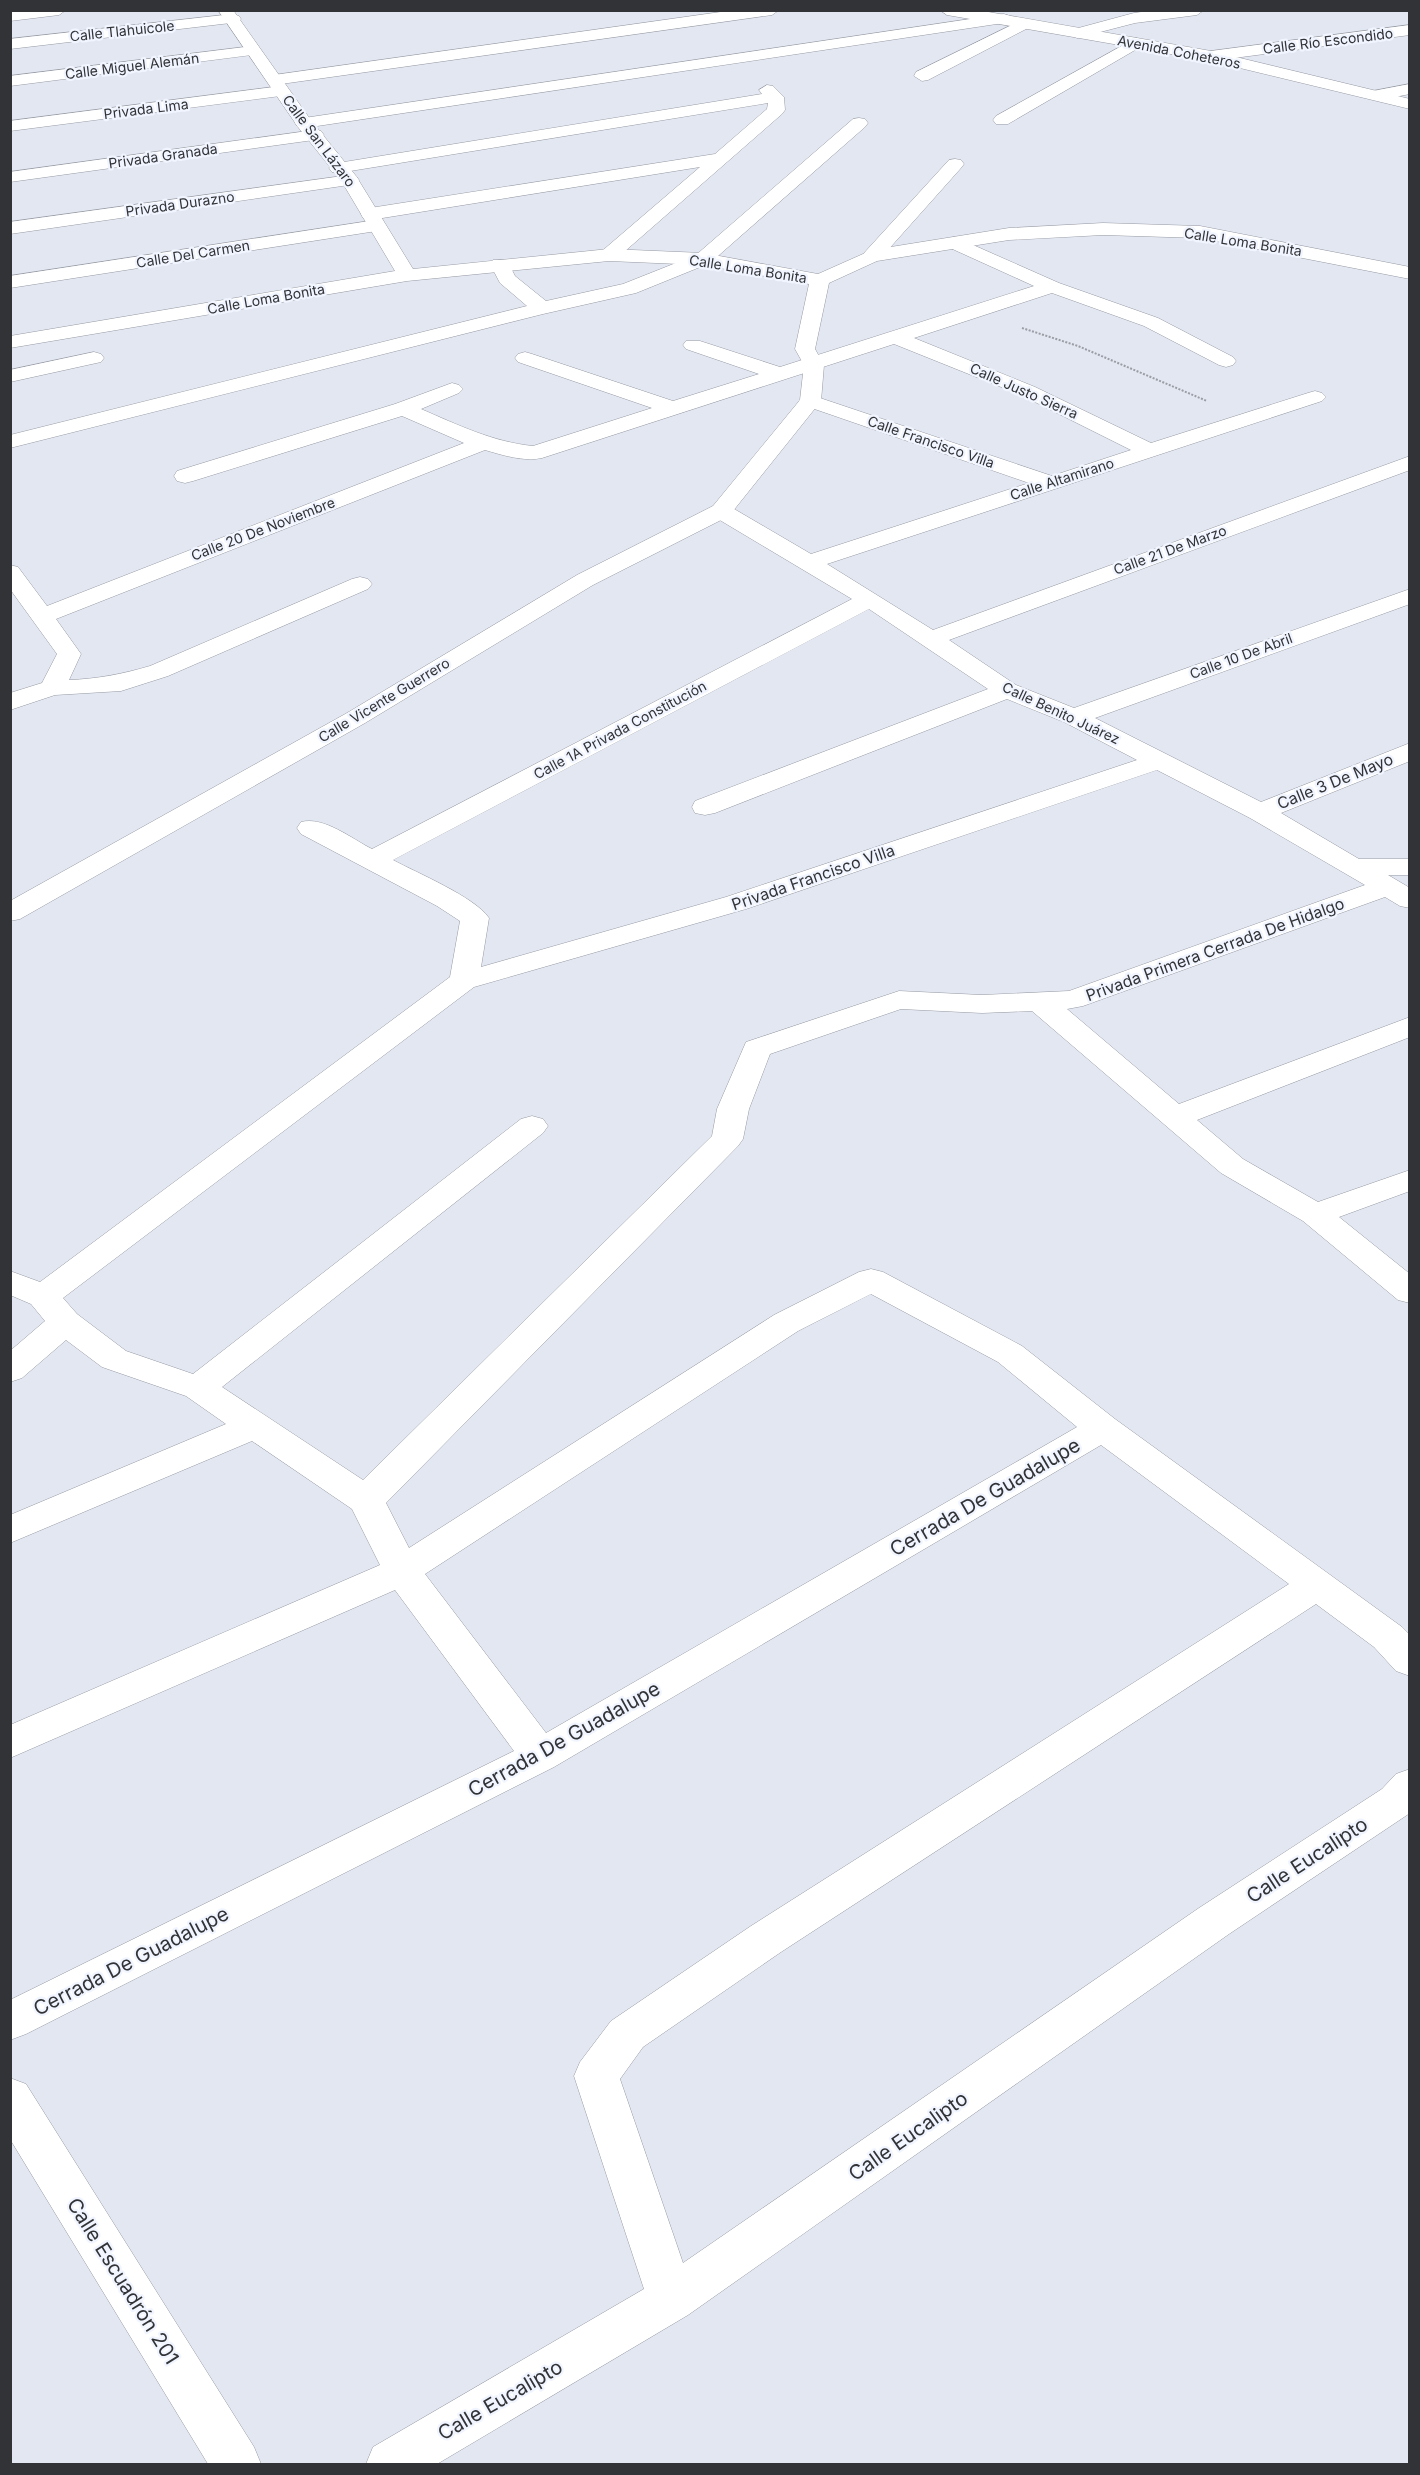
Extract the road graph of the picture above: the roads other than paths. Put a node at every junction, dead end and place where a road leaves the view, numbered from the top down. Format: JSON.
{"nodes":[{"id":1,"x":59,"y":10,"type":"edge"},
{"id":2,"x":772,"y":10,"type":"edge"},
{"id":3,"x":947,"y":10,"type":"edge"},
{"id":4,"x":1119,"y":10,"type":"edge"},
{"id":5,"x":1197,"y":10,"type":"edge"},
{"id":6,"x":230,"y":13,"type":"edge"},
{"id":7,"x":1000,"y":15,"type":"edge"},
{"id":8,"x":10,"y":16,"type":"edge"},
{"id":9,"x":1134,"y":18,"type":"junction"},
{"id":10,"x":1026,"y":23,"type":"junction"},
{"id":11,"x":680,"y":24,"type":"junction"},
{"id":12,"x":1410,"y":30,"type":"edge"},
{"id":13,"x":1077,"y":33,"type":"junction"},
{"id":14,"x":1136,"y":43,"type":"junction"},
{"id":15,"x":10,"y":44,"type":"edge"},
{"id":16,"x":253,"y":51,"type":"junction"},
{"id":17,"x":1211,"y":56,"type":"junction"},
{"id":18,"x":723,"y":61,"type":"junction"},
{"id":19,"x":922,"y":76,"type":"dead end"},
{"id":20,"x":10,"y":81,"type":"edge"},
{"id":21,"x":278,"y":86,"type":"junction"},
{"id":22,"x":1410,"y":89,"type":"edge"},
{"id":23,"x":1379,"y":95,"type":"junction"},
{"id":24,"x":776,"y":97,"type":"junction"},
{"id":25,"x":1410,"y":104,"type":"edge"},
{"id":26,"x":1002,"y":120,"type":"dead end"},
{"id":27,"x":859,"y":123,"type":"dead end"},
{"id":28,"x":10,"y":126,"type":"edge"},
{"id":29,"x":309,"y":129,"type":"junction"},
{"id":30,"x":721,"y":158,"type":"junction"},
{"id":31,"x":955,"y":164,"type":"dead end"},
{"id":32,"x":344,"y":174,"type":"junction"},
{"id":33,"x":10,"y":177,"type":"edge"},
{"id":34,"x":373,"y":220,"type":"junction"},
{"id":35,"x":10,"y":228,"type":"edge"},
{"id":36,"x":956,"y":243,"type":"junction"},
{"id":37,"x":609,"y":255,"type":"junction"},
{"id":38,"x":872,"y":256,"type":"junction"},
{"id":39,"x":703,"y":259,"type":"junction"},
{"id":40,"x":500,"y":264,"type":"junction"},
{"id":41,"x":1410,"y":273,"type":"edge"},
{"id":42,"x":407,"y":275,"type":"junction"},
{"id":43,"x":820,"y":280,"type":"junction"},
{"id":44,"x":10,"y":282,"type":"edge"},
{"id":45,"x":1052,"y":287,"type":"junction"},
{"id":46,"x":542,"y":308,"type":"junction"},
{"id":47,"x":894,"y":337,"type":"junction"},
{"id":48,"x":10,"y":342,"type":"edge"},
{"id":49,"x":693,"y":345,"type":"dead end"},
{"id":50,"x":525,"y":357,"type":"dead end"},
{"id":51,"x":94,"y":358,"type":"dead end"},
{"id":52,"x":1226,"y":361,"type":"dead end"},
{"id":53,"x":814,"y":364,"type":"junction"},
{"id":54,"x":782,"y":375,"type":"junction"},
{"id":55,"x":10,"y":376,"type":"edge"},
{"id":56,"x":452,"y":389,"type":"dead end"},
{"id":57,"x":1315,"y":397,"type":"dead end"},
{"id":58,"x":810,"y":401,"type":"junction"},
{"id":59,"x":403,"y":409,"type":"junction"},
{"id":60,"x":675,"y":410,"type":"junction"},
{"id":61,"x":10,"y":442,"type":"edge"},
{"id":62,"x":483,"y":443,"type":"junction"},
{"id":63,"x":1150,"y":450,"type":"junction"},
{"id":64,"x":1410,"y":462,"type":"edge"},
{"id":65,"x":185,"y":476,"type":"dead end"},
{"id":66,"x":1051,"y":483,"type":"junction"},
{"id":67,"x":721,"y":511,"type":"junction"},
{"id":68,"x":810,"y":562,"type":"junction"},
{"id":69,"x":10,"y":572,"type":"edge"},
{"id":70,"x":360,"y":584,"type":"dead end"},
{"id":71,"x":19,"y":595,"type":"edge"},
{"id":72,"x":1410,"y":596,"type":"edge"},
{"id":73,"x":870,"y":599,"type":"junction"},
{"id":74,"x":42,"y":616,"type":"junction"},
{"id":75,"x":930,"y":639,"type":"junction"},
{"id":76,"x":52,"y":688,"type":"junction"},
{"id":77,"x":1007,"y":690,"type":"junction"},
{"id":78,"x":10,"y":702,"type":"edge"},
{"id":79,"x":1073,"y":717,"type":"junction"},
{"id":80,"x":1410,"y":751,"type":"edge"},
{"id":81,"x":1159,"y":761,"type":"junction"},
{"id":82,"x":705,"y":807,"type":"dead end"},
{"id":83,"x":1260,"y":812,"type":"junction"},
{"id":84,"x":311,"y":828,"type":"dead end"},
{"id":85,"x":370,"y":861,"type":"junction"},
{"id":86,"x":1352,"y":867,"type":"junction"},
{"id":87,"x":1410,"y":867,"type":"edge"},
{"id":88,"x":1399,"y":893,"type":"edge"},
{"id":89,"x":10,"y":913,"type":"edge"},
{"id":90,"x":464,"y":981,"type":"junction"},
{"id":91,"x":1039,"y":1002,"type":"junction"},
{"id":92,"x":1410,"y":1026,"type":"edge"},
{"id":93,"x":1174,"y":1117,"type":"junction"},
{"id":94,"x":532,"y":1126,"type":"dead end"},
{"id":95,"x":1410,"y":1180,"type":"edge"},
{"id":96,"x":1315,"y":1214,"type":"junction"},
{"id":97,"x":10,"y":1282,"type":"edge"},
{"id":98,"x":1410,"y":1292,"type":"edge"},
{"id":99,"x":43,"y":1296,"type":"junction"},
{"id":100,"x":65,"y":1322,"type":"junction"},
{"id":101,"x":10,"y":1370,"type":"edge"},
{"id":102,"x":198,"y":1388,"type":"junction"},
{"id":103,"x":255,"y":1426,"type":"junction"},
{"id":104,"x":1102,"y":1428,"type":"junction"},
{"id":105,"x":366,"y":1500,"type":"junction"},
{"id":106,"x":10,"y":1530,"type":"edge"},
{"id":107,"x":402,"y":1571,"type":"junction"},
{"id":108,"x":1318,"y":1584,"type":"junction"},
{"id":109,"x":1410,"y":1661,"type":"edge"},
{"id":110,"x":10,"y":1742,"type":"edge"},
{"id":111,"x":540,"y":1756,"type":"junction"},
{"id":112,"x":1410,"y":1785,"type":"edge"},
{"id":113,"x":10,"y":2021,"type":"edge"},
{"id":114,"x":10,"y":2098,"type":"edge"},
{"id":115,"x":671,"y":2300,"type":"junction"},
{"id":116,"x":236,"y":2464,"type":"edge"},
{"id":117,"x":391,"y":2464,"type":"edge"}],
"edges":[{"from":1,"to":8,"type":"street"},
{"from":2,"to":11,"type":"street","name":"Privada Lima"},
{"from":3,"to":7,"type":"street","name":"Avenida Coheteros"},
{"from":4,"to":9,"type":"street"},
{"from":5,"to":9,"type":"street"},
{"from":6,"to":15,"type":"street","name":"Calle Tlahuicole"},
{"from":6,"to":16,"type":"street","name":"Calle San Lázaro"},
{"from":7,"to":10,"type":"street","name":"Avenida Coheteros"},
{"from":7,"to":18,"type":"street","name":"Privada Granada"},
{"from":9,"to":13,"type":"street"},
{"from":10,"to":13,"type":"street","name":"Avenida Coheteros"},
{"from":10,"to":19,"type":"street"},
{"from":11,"to":18,"type":"street"},
{"from":11,"to":21,"type":"street","name":"Privada Lima"},
{"from":12,"to":17,"type":"street","name":"Calle Río Escondido"},
{"from":13,"to":14,"type":"street","name":"Avenida Coheteros"},
{"from":14,"to":17,"type":"street","name":"Avenida Coheteros"},
{"from":14,"to":26,"type":"street"},
{"from":16,"to":20,"type":"street","name":"Calle Miguel Alemán"},
{"from":16,"to":21,"type":"street","name":"Calle San Lázaro"},
{"from":17,"to":23,"type":"street","name":"Avenida Coheteros"},
{"from":18,"to":24,"type":"street"},
{"from":18,"to":29,"type":"street","name":"Privada Granada"},
{"from":21,"to":28,"type":"street","name":"Privada Lima"},
{"from":21,"to":29,"type":"street","name":"Calle San Lázaro"},
{"from":22,"to":23,"type":"street"},
{"from":23,"to":25,"type":"street","name":"Avenida Coheteros"},
{"from":24,"to":30,"type":"street"},
{"from":24,"to":32,"type":"street","name":"Privada Durazno"},
{"from":27,"to":39,"type":"street"},
{"from":29,"to":32,"type":"street","name":"Calle San Lázaro"},
{"from":29,"to":33,"type":"street","name":"Privada Granada"},
{"from":30,"to":34,"type":"street","name":"Calle Del Carmen"},
{"from":30,"to":37,"type":"street"},
{"from":31,"to":38,"type":"street"},
{"from":32,"to":34,"type":"street","name":"Calle San Lázaro"},
{"from":32,"to":35,"type":"street","name":"Privada Durazno"},
{"from":34,"to":42,"type":"street","name":"Calle San Lázaro"},
{"from":34,"to":44,"type":"street","name":"Calle Del Carmen"},
{"from":36,"to":38,"type":"street","name":"Calle Loma Bonita"},
{"from":36,"to":41,"type":"street","name":"Calle Loma Bonita"},
{"from":36,"to":45,"type":"street"},
{"from":37,"to":39,"type":"street","name":"Calle Loma Bonita"},
{"from":37,"to":40,"type":"street","name":"Calle Loma Bonita"},
{"from":38,"to":43,"type":"street","name":"Calle Loma Bonita"},
{"from":39,"to":43,"type":"street","name":"Calle Loma Bonita"},
{"from":39,"to":46,"type":"street"},
{"from":40,"to":42,"type":"street","name":"Calle Loma Bonita"},
{"from":40,"to":46,"type":"street"},
{"from":42,"to":48,"type":"street","name":"Calle Loma Bonita"},
{"from":43,"to":53,"type":"street"},
{"from":45,"to":47,"type":"street"},
{"from":45,"to":52,"type":"street"},
{"from":46,"to":61,"type":"street"},
{"from":47,"to":53,"type":"street"},
{"from":47,"to":63,"type":"street","name":"Calle Justo Sierra"},
{"from":49,"to":54,"type":"street"},
{"from":50,"to":60,"type":"street"},
{"from":51,"to":55,"type":"street"},
{"from":53,"to":54,"type":"street"},
{"from":53,"to":58,"type":"street"},
{"from":54,"to":60,"type":"street"},
{"from":56,"to":59,"type":"street"},
{"from":57,"to":63,"type":"street","name":"Calle Altamirano"},
{"from":58,"to":66,"type":"street","name":"Calle Francisco Villa"},
{"from":58,"to":67,"type":"street","name":"Calle Vicente Guerrero"},
{"from":59,"to":62,"type":"street"},
{"from":59,"to":65,"type":"street"},
{"from":60,"to":62,"type":"street"},
{"from":62,"to":74,"type":"street","name":"Calle 20 De Noviembre"},
{"from":63,"to":66,"type":"street","name":"Calle Altamirano"},
{"from":64,"to":75,"type":"street","name":"Calle 21 De Marzo"},
{"from":66,"to":68,"type":"street","name":"Calle Altamirano"},
{"from":67,"to":68,"type":"street","name":"Calle Benito Juárez"},
{"from":67,"to":89,"type":"street","name":"Calle Vicente Guerrero"},
{"from":68,"to":73,"type":"street","name":"Calle Benito Juárez"},
{"from":69,"to":71,"type":"street"},
{"from":70,"to":76,"type":"street"},
{"from":71,"to":74,"type":"street"},
{"from":72,"to":79,"type":"street","name":"Calle 10 De Abril"},
{"from":73,"to":75,"type":"street","name":"Calle Benito Juárez"},
{"from":73,"to":85,"type":"street","name":"Calle 1A Privada Constitución"},
{"from":74,"to":76,"type":"street"},
{"from":75,"to":77,"type":"street","name":"Calle Benito Juárez"},
{"from":76,"to":78,"type":"street"},
{"from":77,"to":79,"type":"street","name":"Calle Benito Juárez"},
{"from":77,"to":82,"type":"street"},
{"from":79,"to":81,"type":"street","name":"Calle Benito Juárez"},
{"from":80,"to":83,"type":"street","name":"Calle 3 De Mayo"},
{"from":81,"to":83,"type":"street","name":"Calle Benito Juárez"},
{"from":81,"to":90,"type":"street","name":"Privada Francisco Villa"},
{"from":83,"to":86,"type":"street","name":"Calle Benito Juárez"},
{"from":84,"to":85,"type":"street"},
{"from":85,"to":90,"type":"street"},
{"from":86,"to":87,"type":"street"},
{"from":86,"to":88,"type":"street","name":"Calle Benito Juárez"},
{"from":88,"to":91,"type":"street","name":"Privada Primera Cerrada De Hidalgo"},
{"from":90,"to":99,"type":"street"},
{"from":91,"to":93,"type":"street"},
{"from":91,"to":105,"type":"street","name":"Privada Primera Cerrada De Hidalgo"},
{"from":92,"to":93,"type":"street"},
{"from":93,"to":96,"type":"street"},
{"from":94,"to":102,"type":"street"},
{"from":95,"to":96,"type":"street"},
{"from":96,"to":98,"type":"street"},
{"from":97,"to":99,"type":"street"},
{"from":99,"to":100,"type":"street"},
{"from":100,"to":101,"type":"street"},
{"from":100,"to":102,"type":"street"},
{"from":102,"to":103,"type":"street"},
{"from":103,"to":105,"type":"street"},
{"from":103,"to":106,"type":"street"},
{"from":104,"to":107,"type":"street"},
{"from":104,"to":108,"type":"street"},
{"from":104,"to":111,"type":"street","name":"Cerrada De Guadalupe"},
{"from":105,"to":107,"type":"street"},
{"from":107,"to":110,"type":"street"},
{"from":107,"to":111,"type":"street"},
{"from":108,"to":109,"type":"street"},
{"from":108,"to":115,"type":"street"},
{"from":111,"to":113,"type":"street","name":"Cerrada De Guadalupe"},
{"from":112,"to":115,"type":"street","name":"Calle Eucalipto"},
{"from":114,"to":116,"type":"street","name":"Calle Escuadrón 201"},
{"from":115,"to":117,"type":"street","name":"Calle Eucalipto"}]}
